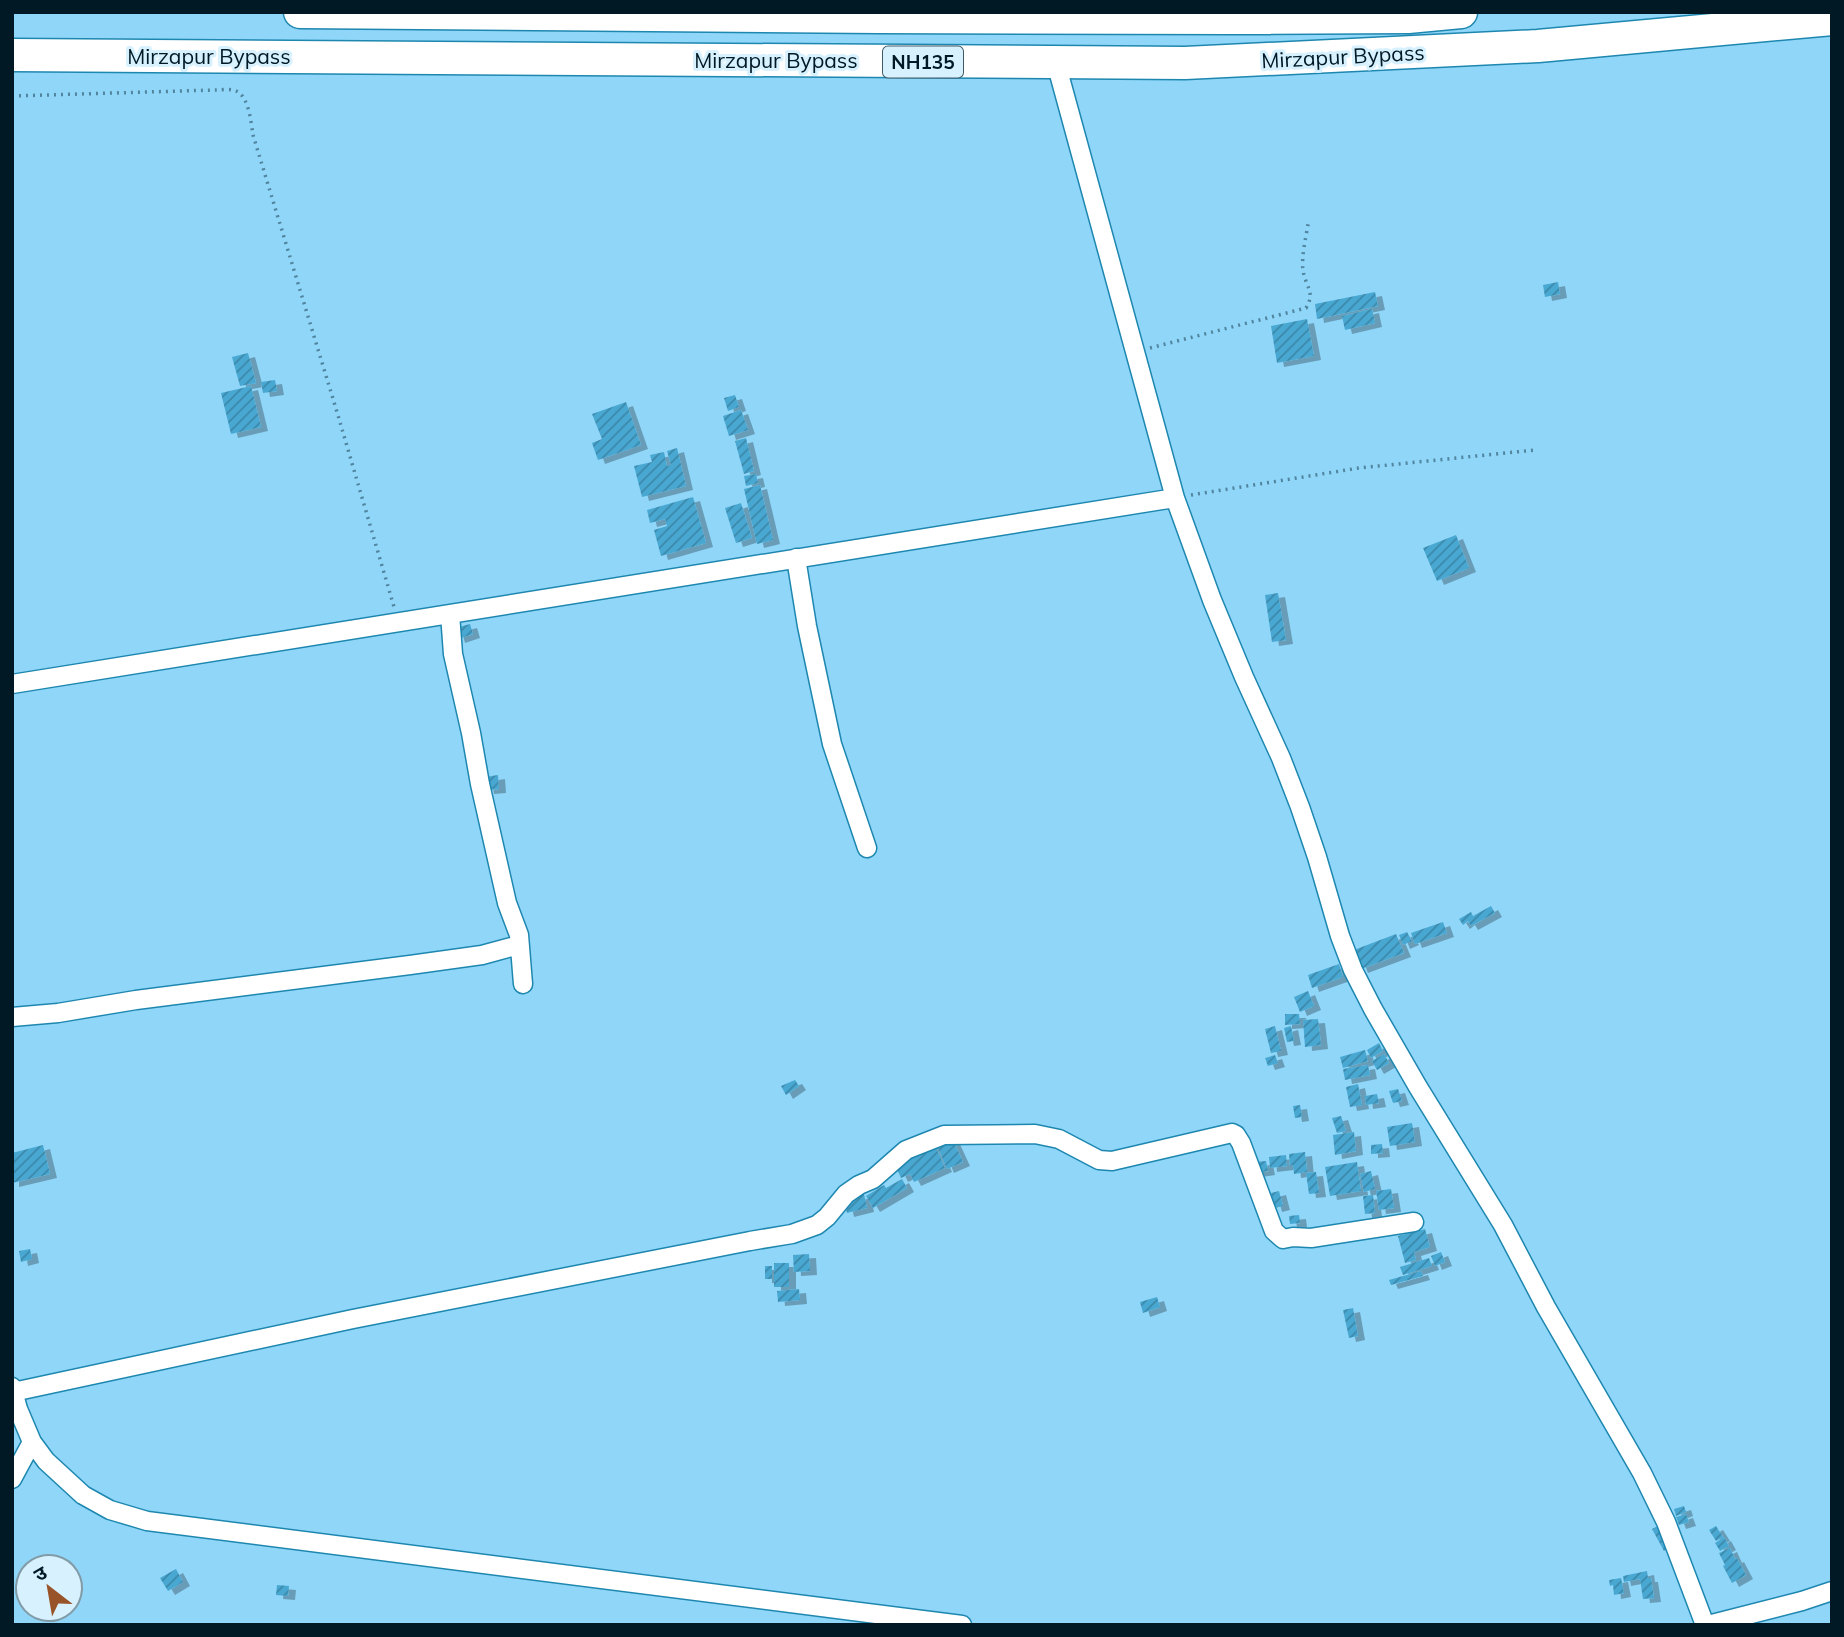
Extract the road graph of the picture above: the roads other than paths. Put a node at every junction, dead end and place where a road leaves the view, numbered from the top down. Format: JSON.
{"nodes":[{"id":1,"x":300,"y":12,"type":"edge"},
{"id":2,"x":1461,"y":12,"type":"edge"},
{"id":3,"x":1832,"y":19,"type":"edge"},
{"id":4,"x":12,"y":55,"type":"edge"},
{"id":5,"x":1056,"y":63,"type":"junction"},
{"id":6,"x":1175,"y":498,"type":"junction"},
{"id":7,"x":796,"y":558,"type":"junction"},
{"id":8,"x":450,"y":614,"type":"junction"},
{"id":9,"x":12,"y":684,"type":"edge"},
{"id":10,"x":867,"y":848,"type":"dead end"},
{"id":11,"x":519,"y":945,"type":"junction"},
{"id":12,"x":523,"y":984,"type":"dead end"},
{"id":13,"x":12,"y":1017,"type":"edge"},
{"id":14,"x":1414,"y":1222,"type":"dead end"},
{"id":15,"x":13,"y":1389,"type":"edge"},
{"id":16,"x":32,"y":1442,"type":"junction"},
{"id":17,"x":12,"y":1479,"type":"edge"},
{"id":18,"x":1832,"y":1591,"type":"edge"},
{"id":19,"x":962,"y":1625,"type":"edge"},
{"id":20,"x":1706,"y":1625,"type":"edge"}],
"edges":[{"from":1,"to":2,"type":"highway","number":"NH135"},
{"from":3,"to":5,"type":"highway","name":"Mirzapur Bypass","number":"NH135"},
{"from":4,"to":5,"type":"highway","name":"Mirzapur Bypass","number":"NH135"},
{"from":5,"to":6,"type":"street"},
{"from":6,"to":7,"type":"street"},
{"from":6,"to":20,"type":"street"},
{"from":7,"to":8,"type":"street"},
{"from":7,"to":10,"type":"street"},
{"from":8,"to":9,"type":"street"},
{"from":8,"to":11,"type":"street"},
{"from":11,"to":12,"type":"street"},
{"from":11,"to":13,"type":"street"},
{"from":14,"to":15,"type":"street"},
{"from":15,"to":16,"type":"street"},
{"from":16,"to":17,"type":"street"},
{"from":16,"to":19,"type":"street"},
{"from":18,"to":20,"type":"street"}]}
